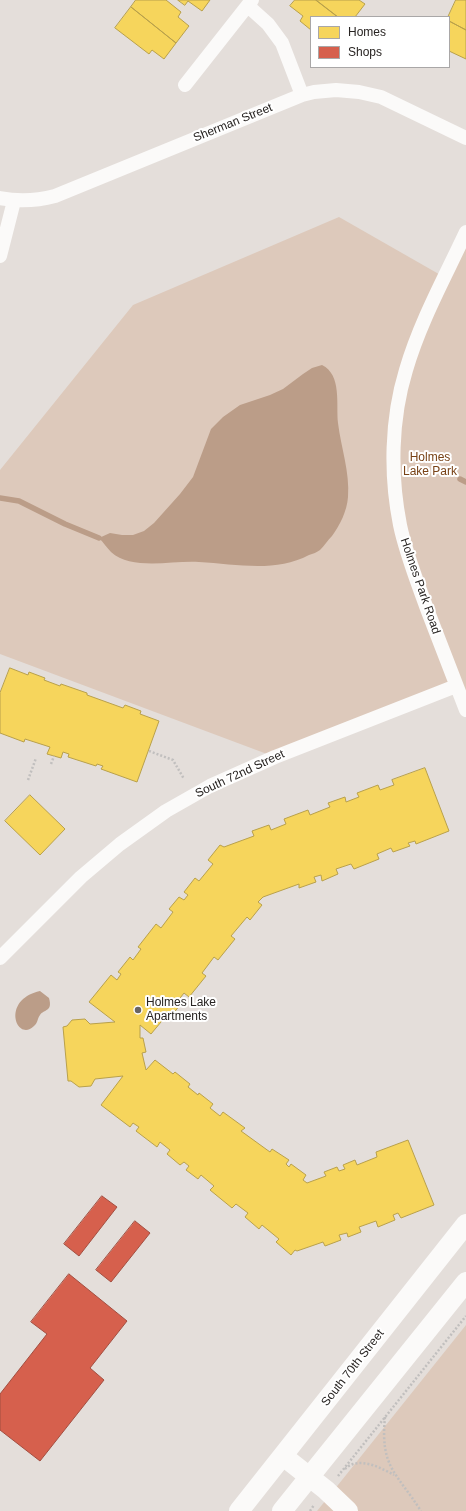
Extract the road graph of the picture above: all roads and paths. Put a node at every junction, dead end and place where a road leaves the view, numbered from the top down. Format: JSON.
{"nodes":[{"id":1,"x":250,"y":3,"type":"edge"},
{"id":2,"x":185,"y":85,"type":"dead end"},
{"id":3,"x":302,"y":95,"type":"junction"},
{"id":4,"x":466,"y":138,"type":"edge"},
{"id":5,"x":0,"y":198,"type":"edge"},
{"id":6,"x":14,"y":201,"type":"junction"},
{"id":7,"x":466,"y":232,"type":"edge"},
{"id":8,"x":0,"y":256,"type":"edge"},
{"id":9,"x":456,"y":686,"type":"junction"},
{"id":10,"x":466,"y":710,"type":"edge"},
{"id":11,"x":149,"y":751,"type":"dead end"},
{"id":12,"x":54,"y":756,"type":"dead end"},
{"id":13,"x":36,"y":758,"type":"dead end"},
{"id":14,"x":51,"y":764,"type":"dead end"},
{"id":15,"x":184,"y":779,"type":"dead end"},
{"id":16,"x":28,"y":780,"type":"dead end"},
{"id":17,"x":0,"y":958,"type":"edge"},
{"id":18,"x":466,"y":1224,"type":"edge"},
{"id":19,"x":466,"y":1282,"type":"edge"},
{"id":20,"x":466,"y":1316,"type":"edge"},
{"id":21,"x":385,"y":1416,"type":"junction"},
{"id":22,"x":283,"y":1456,"type":"junction"},
{"id":23,"x":395,"y":1475,"type":"junction"},
{"id":24,"x":310,"y":1477,"type":"junction"},
{"id":25,"x":239,"y":1511,"type":"edge"},
{"id":26,"x":282,"y":1511,"type":"edge"},
{"id":27,"x":348,"y":1511,"type":"edge"},
{"id":28,"x":421,"y":1511,"type":"edge"}],
"edges":[{"from":1,"to":2,"type":"street"},
{"from":1,"to":3,"type":"street"},
{"from":3,"to":4,"type":"street","name":"Sherman Street"},
{"from":3,"to":6,"type":"street","name":"Sherman Street"},
{"from":5,"to":6,"type":"street","name":"Sherman Street"},
{"from":6,"to":8,"type":"street"},
{"from":7,"to":9,"type":"street","name":"Holmes Park Road"},
{"from":9,"to":10,"type":"street","name":"Holmes Park Road"},
{"from":9,"to":17,"type":"street","name":"South 72nd Street"},
{"from":11,"to":15,"type":"path"},
{"from":12,"to":14,"type":"path"},
{"from":13,"to":16,"type":"path"},
{"from":18,"to":22,"type":"main road","name":"South 70th Street"},
{"from":19,"to":24,"type":"main road"},
{"from":20,"to":21,"type":"path"},
{"from":21,"to":23,"type":"path"},
{"from":21,"to":23,"type":"path"},
{"from":22,"to":24,"type":"main road"},
{"from":22,"to":25,"type":"main road","name":"South 70th Street"},
{"from":23,"to":28,"type":"path"},
{"from":24,"to":26,"type":"main road"},
{"from":24,"to":27,"type":"main road"}]}
